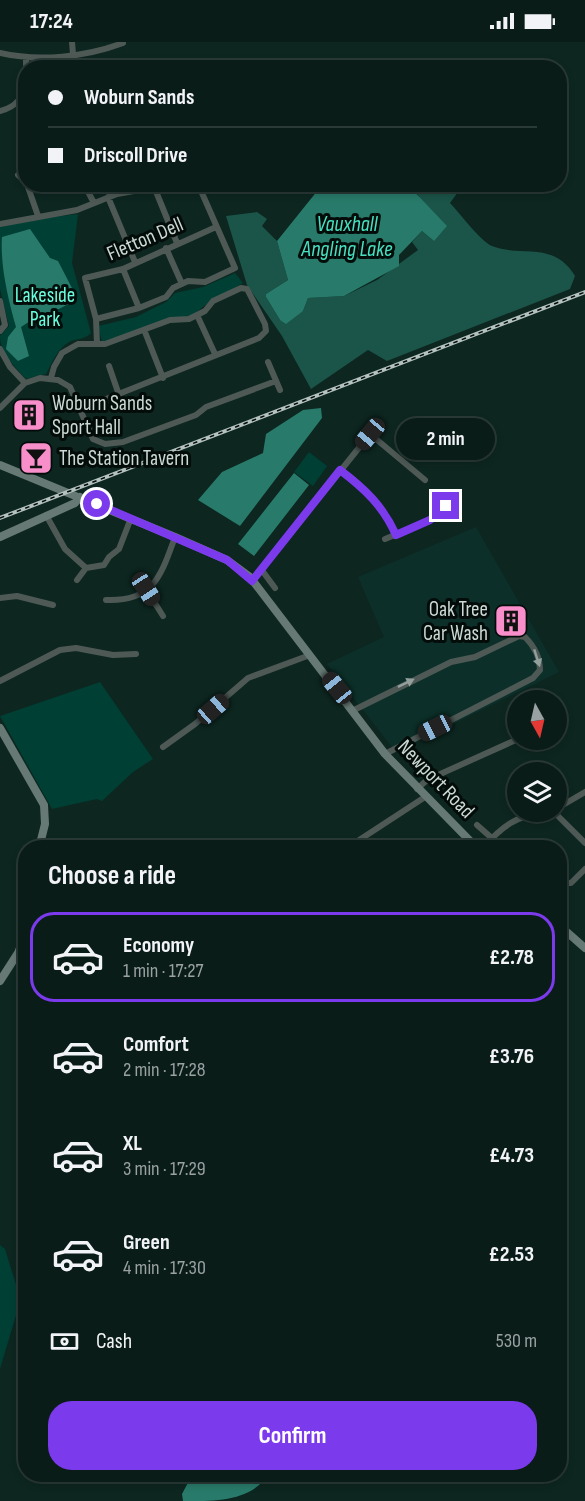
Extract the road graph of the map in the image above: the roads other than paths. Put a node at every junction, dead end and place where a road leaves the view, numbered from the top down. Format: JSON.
{"nodes":[{"id":1,"x":72,"y":42,"type":"edge"},
{"id":2,"x":123,"y":43,"type":"edge"},
{"id":3,"x":0,"y":53,"type":"edge"},
{"id":4,"x":73,"y":54,"type":"junction"},
{"id":5,"x":26,"y":57,"type":"joint"},
{"id":6,"x":18,"y":102,"type":"edge"},
{"id":7,"x":0,"y":111,"type":"edge"},
{"id":8,"x":29,"y":192,"type":"edge"},
{"id":9,"x":88,"y":192,"type":"edge"},
{"id":10,"x":125,"y":192,"type":"edge"},
{"id":11,"x":156,"y":192,"type":"edge"},
{"id":12,"x":201,"y":192,"type":"edge"},
{"id":13,"x":108,"y":197,"type":"junction"},
{"id":14,"x":94,"y":203,"type":"junction"},
{"id":15,"x":38,"y":216,"type":"junction"},
{"id":16,"x":0,"y":224,"type":"edge"},
{"id":17,"x":216,"y":227,"type":"junction"},
{"id":18,"x":177,"y":243,"type":"junction"},
{"id":19,"x":166,"y":248,"type":"junction"},
{"id":20,"x":135,"y":262,"type":"junction"},
{"id":21,"x":123,"y":269,"type":"junction"},
{"id":22,"x":182,"y":284,"type":"junction"},
{"id":23,"x":0,"y":301,"type":"edge"},
{"id":24,"x":139,"y":308,"type":"junction"},
{"id":25,"x":197,"y":315,"type":"junction"},
{"id":26,"x":96,"y":319,"type":"junction"},
{"id":27,"x":0,"y":331,"type":"edge"},
{"id":28,"x":145,"y":332,"type":"junction"},
{"id":29,"x":98,"y":344,"type":"junction"},
{"id":30,"x":0,"y":349,"type":"edge"},
{"id":31,"x":215,"y":354,"type":"junction"},
{"id":32,"x":268,"y":362,"type":"dead end"},
{"id":33,"x":109,"y":366,"type":"dead end"},
{"id":34,"x":51,"y":378,"type":"junction"},
{"id":35,"x":163,"y":378,"type":"junction"},
{"id":36,"x":276,"y":381,"type":"junction"},
{"id":37,"x":25,"y":383,"type":"junction"},
{"id":38,"x":280,"y":390,"type":"dead end"},
{"id":39,"x":119,"y":395,"type":"junction"},
{"id":40,"x":0,"y":408,"type":"edge"},
{"id":41,"x":81,"y":409,"type":"junction"},
{"id":42,"x":0,"y":465,"type":"edge"},
{"id":43,"x":340,"y":470,"type":"junction"},
{"id":44,"x":425,"y":480,"type":"dead end"},
{"id":45,"x":80,"y":497,"type":"junction"},
{"id":46,"x":446,"y":506,"type":"dead end"},
{"id":47,"x":46,"y":516,"type":"junction"},
{"id":48,"x":131,"y":518,"type":"junction"},
{"id":49,"x":396,"y":535,"type":"junction"},
{"id":50,"x":0,"y":537,"type":"edge"},
{"id":51,"x":175,"y":537,"type":"junction"},
{"id":52,"x":385,"y":539,"type":"dead end"},
{"id":53,"x":86,"y":568,"type":"junction"},
{"id":54,"x":261,"y":569,"type":"junction"},
{"id":55,"x":76,"y":580,"type":"dead end"},
{"id":56,"x":252,"y":581,"type":"junction"},
{"id":57,"x":275,"y":588,"type":"dead end"},
{"id":58,"x":146,"y":589,"type":"junction"},
{"id":59,"x":0,"y":598,"type":"edge"},
{"id":60,"x":106,"y":600,"type":"dead end"},
{"id":61,"x":53,"y":605,"type":"dead end"},
{"id":62,"x":163,"y":615,"type":"dead end"},
{"id":63,"x":136,"y":654,"type":"dead end"},
{"id":64,"x":310,"y":655,"type":"junction"},
{"id":65,"x":0,"y":681,"type":"edge"},
{"id":66,"x":354,"y":710,"type":"junction"},
{"id":67,"x":0,"y":728,"type":"edge"},
{"id":68,"x":507,"y":744,"type":"edge"},
{"id":69,"x":163,"y":747,"type":"dead end"},
{"id":70,"x":386,"y":754,"type":"junction"},
{"id":71,"x":417,"y":789,"type":"junction"},
{"id":72,"x":585,"y":793,"type":"edge"},
{"id":73,"x":425,"y":797,"type":"junction"},
{"id":74,"x":567,"y":803,"type":"edge"},
{"id":75,"x":511,"y":822,"type":"edge"},
{"id":76,"x":566,"y":822,"type":"edge"},
{"id":77,"x":477,"y":825,"type":"dead end"},
{"id":78,"x":491,"y":838,"type":"junction"},
{"id":79,"x":41,"y":840,"type":"edge"},
{"id":80,"x":359,"y":840,"type":"edge"},
{"id":81,"x":469,"y":840,"type":"edge"},
{"id":82,"x":493,"y":840,"type":"edge"},
{"id":83,"x":585,"y":843,"type":"edge"},
{"id":84,"x":585,"y":869,"type":"edge"},
{"id":85,"x":578,"y":877,"type":"junction"},
{"id":86,"x":567,"y":883,"type":"edge"},
{"id":87,"x":585,"y":883,"type":"edge"},
{"id":88,"x":567,"y":932,"type":"edge"},
{"id":89,"x":585,"y":948,"type":"edge"},
{"id":90,"x":18,"y":953,"type":"edge"},
{"id":91,"x":0,"y":981,"type":"edge"}],
"edges":[{"from":1,"to":4,"type":"street"},
{"from":2,"to":4,"type":"street"},
{"from":3,"to":5,"type":"street"},
{"from":4,"to":5,"type":"street"},
{"from":6,"to":7,"type":"street"},
{"from":8,"to":15,"type":"street"},
{"from":9,"to":14,"type":"street"},
{"from":10,"to":13,"type":"street"},
{"from":11,"to":18,"type":"street"},
{"from":12,"to":17,"type":"street"},
{"from":13,"to":14,"type":"street"},
{"from":13,"to":20,"type":"street"},
{"from":14,"to":15,"type":"street"},
{"from":15,"to":16,"type":"street"},
{"from":17,"to":18,"type":"street","name":"Fletton Dell"},
{"from":17,"to":22,"type":"street"},
{"from":18,"to":19,"type":"street","name":"Fletton Dell"},
{"from":19,"to":20,"type":"street","name":"Fletton Dell"},
{"from":19,"to":22,"type":"street"},
{"from":20,"to":21,"type":"street","name":"Fletton Dell"},
{"from":21,"to":24,"type":"street"},
{"from":21,"to":26,"type":"street","name":"Fletton Dell"},
{"from":22,"to":24,"type":"street"},
{"from":23,"to":27,"type":"street"},
{"from":24,"to":26,"type":"street"},
{"from":25,"to":28,"type":"street"},
{"from":25,"to":31,"type":"street"},
{"from":25,"to":31,"type":"street"},
{"from":26,"to":29,"type":"street"},
{"from":28,"to":29,"type":"street"},
{"from":28,"to":35,"type":"street"},
{"from":29,"to":34,"type":"street"},
{"from":30,"to":37,"type":"street"},
{"from":31,"to":35,"type":"street"},
{"from":32,"to":36,"type":"street"},
{"from":33,"to":39,"type":"street"},
{"from":34,"to":37,"type":"street"},
{"from":34,"to":41,"type":"street"},
{"from":35,"to":39,"type":"street"},
{"from":36,"to":38,"type":"street"},
{"from":36,"to":41,"type":"street"},
{"from":37,"to":40,"type":"street"},
{"from":39,"to":41,"type":"street"},
{"from":42,"to":45,"type":"street","name":"Newport Road"},
{"from":43,"to":44,"type":"street"},
{"from":43,"to":49,"type":"street"},
{"from":43,"to":54,"type":"street"},
{"from":45,"to":47,"type":"street"},
{"from":45,"to":48,"type":"street","name":"Newport Road"},
{"from":46,"to":49,"type":"street"},
{"from":47,"to":50,"type":"street"},
{"from":47,"to":53,"type":"street"},
{"from":48,"to":51,"type":"street","name":"Newport Road"},
{"from":48,"to":53,"type":"street"},
{"from":49,"to":52,"type":"street"},
{"from":51,"to":56,"type":"street","name":"Newport Road"},
{"from":51,"to":58,"type":"street"},
{"from":53,"to":55,"type":"street"},
{"from":54,"to":56,"type":"street"},
{"from":54,"to":57,"type":"street"},
{"from":56,"to":64,"type":"street","name":"Newport Road"},
{"from":58,"to":60,"type":"street"},
{"from":58,"to":62,"type":"street"},
{"from":59,"to":61,"type":"street"},
{"from":63,"to":65,"type":"street"},
{"from":64,"to":66,"type":"street","name":"Newport Road"},
{"from":64,"to":69,"type":"street"},
{"from":66,"to":70,"type":"street","name":"Newport Road"},
{"from":66,"to":70,"type":"street","one_way":true},
{"from":67,"to":79,"type":"street"},
{"from":68,"to":71,"type":"street"},
{"from":70,"to":71,"type":"street","name":"Newport Road"},
{"from":71,"to":73,"type":"street","name":"Newport Road"},
{"from":72,"to":74,"type":"street"},
{"from":73,"to":80,"type":"street"},
{"from":73,"to":81,"type":"street","name":"Newport Road"},
{"from":75,"to":78,"type":"street"},
{"from":76,"to":83,"type":"street"},
{"from":77,"to":78,"type":"street"},
{"from":78,"to":82,"type":"street"},
{"from":84,"to":85,"type":"street"},
{"from":85,"to":86,"type":"street"},
{"from":85,"to":87,"type":"street"},
{"from":88,"to":89,"type":"street"},
{"from":90,"to":91,"type":"street"}]}
